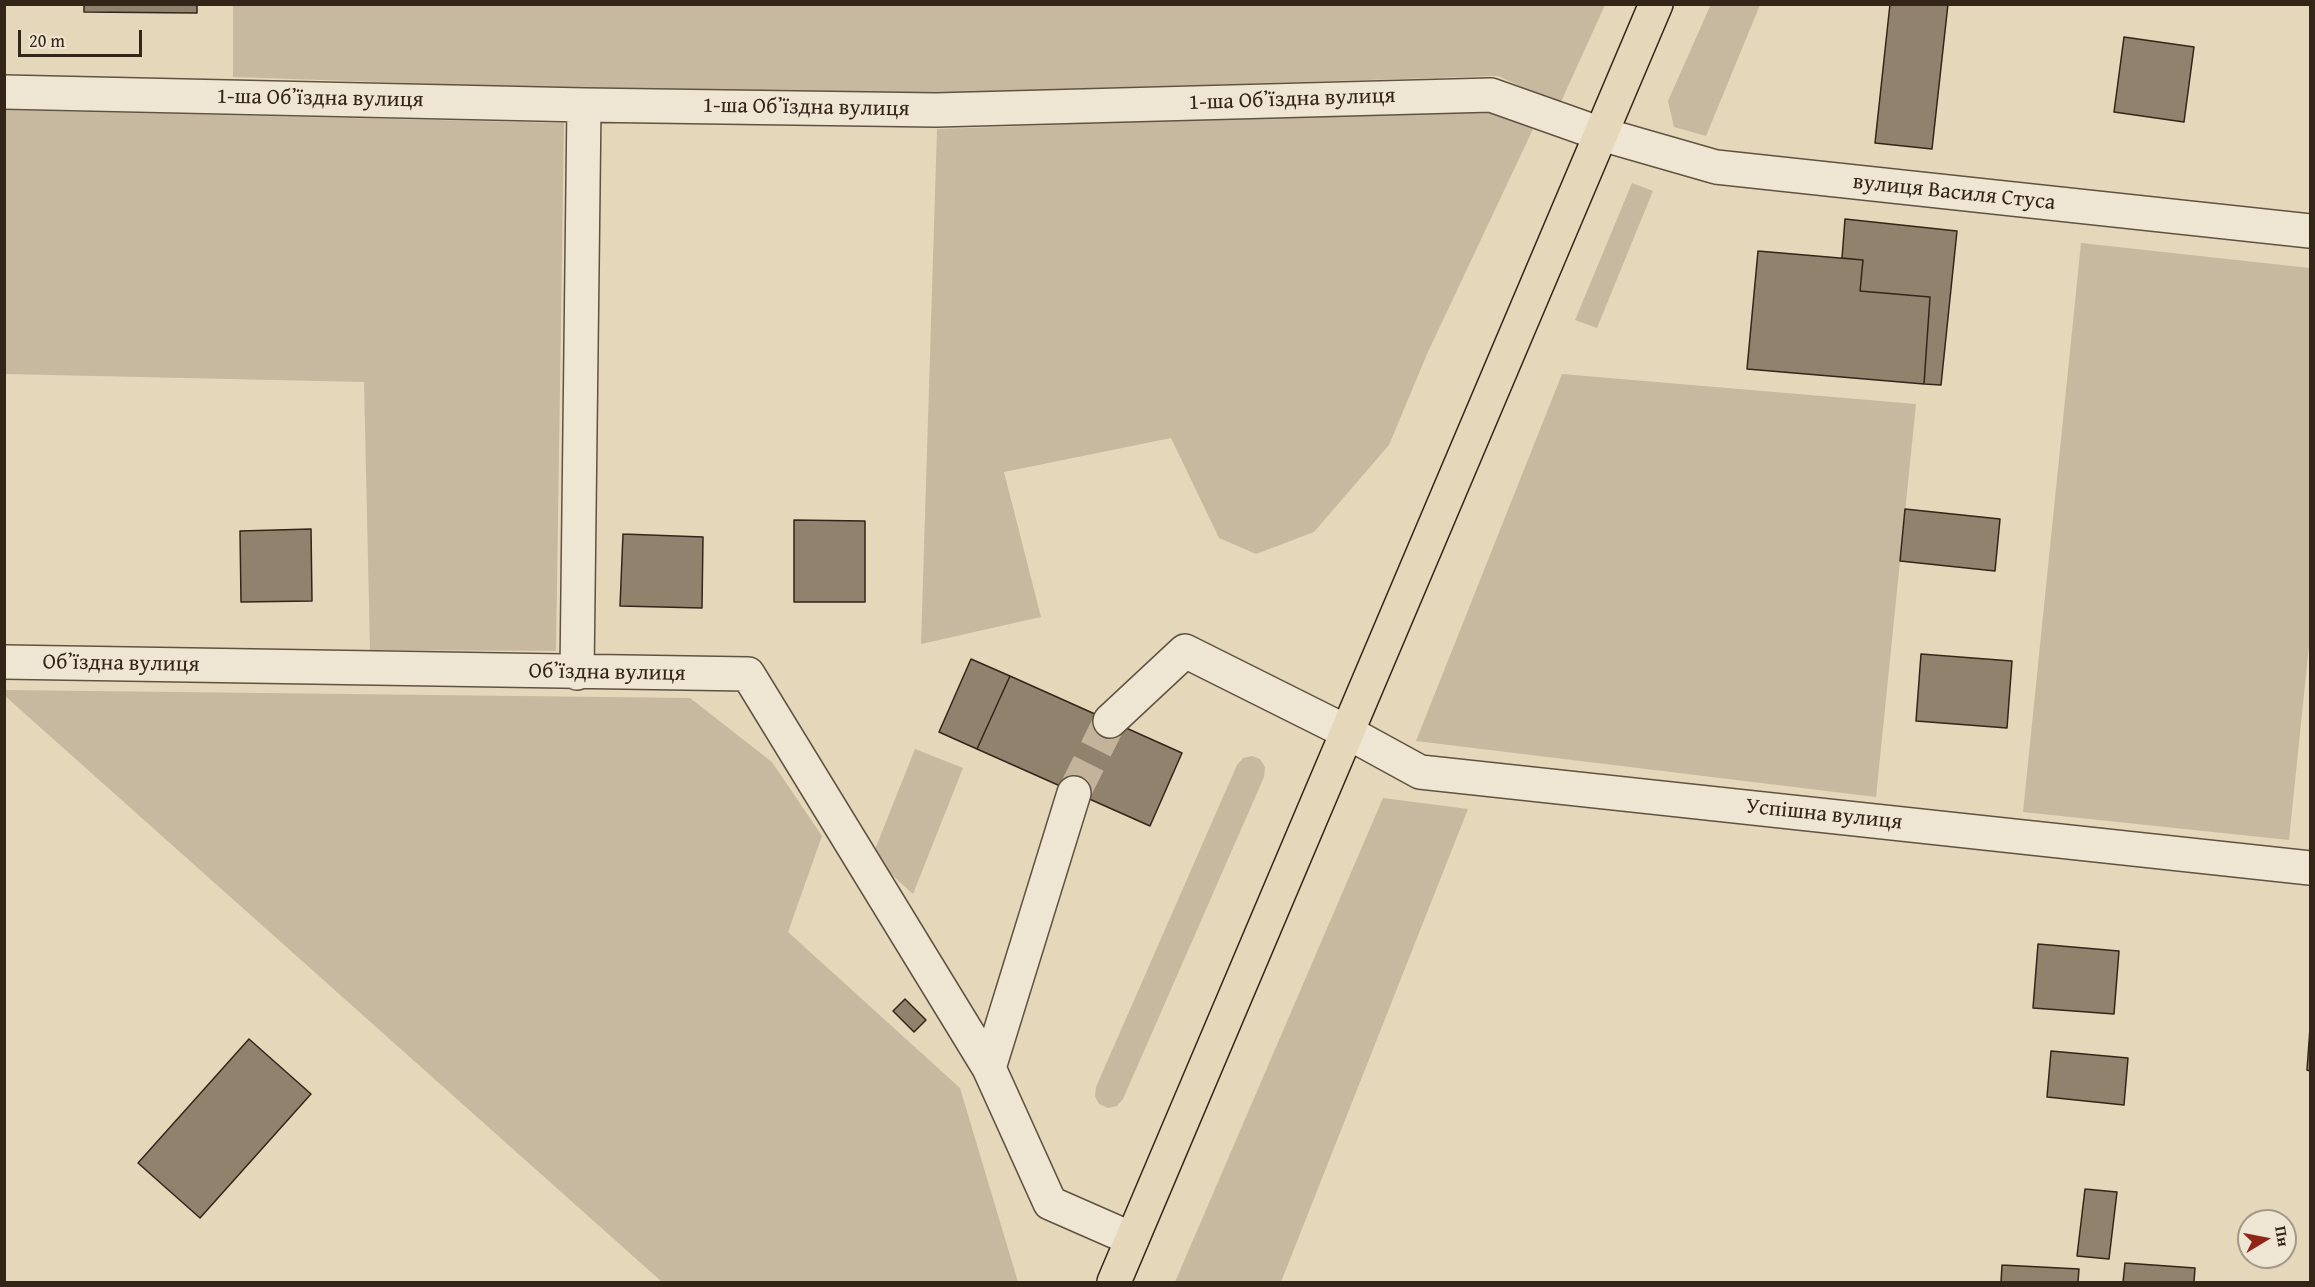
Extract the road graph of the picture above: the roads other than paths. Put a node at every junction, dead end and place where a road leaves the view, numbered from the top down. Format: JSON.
{"nodes":[{"id":1,"x":1656,"y":4,"type":"edge"},
{"id":2,"x":4,"y":92,"type":"edge"},
{"id":3,"x":584,"y":105,"type":"junction"},
{"id":4,"x":1601,"y":134,"type":"junction"},
{"id":5,"x":2310,"y":231,"type":"edge"},
{"id":6,"x":4,"y":662,"type":"edge"},
{"id":7,"x":577,"y":673,"type":"junction"},
{"id":8,"x":1110,"y":721,"type":"tunnel mouth"},
{"id":9,"x":1347,"y":732,"type":"junction"},
{"id":10,"x":1074,"y":793,"type":"tunnel mouth"},
{"id":11,"x":2310,"y":868,"type":"edge"},
{"id":12,"x":989,"y":1068,"type":"junction"},
{"id":13,"x":1132,"y":1239,"type":"junction"},
{"id":14,"x":1114,"y":1282,"type":"edge"}],
"edges":[{"from":1,"to":4,"type":"main road"},
{"from":2,"to":3,"type":"street","name":"1-ша Обʼїздна вулиця"},
{"from":3,"to":4,"type":"street","name":"1-ша Обʼїздна вулиця"},
{"from":3,"to":7,"type":"street"},
{"from":4,"to":5,"type":"street","name":"вулиця Василя Стуса"},
{"from":4,"to":9,"type":"main road"},
{"from":6,"to":7,"type":"street","name":"Обʼїздна вулиця"},
{"from":7,"to":12,"type":"street","name":"Обʼїздна вулиця"},
{"from":8,"to":9,"type":"street","name":"Успішна вулиця"},
{"from":9,"to":11,"type":"street","name":"Успішна вулиця"},
{"from":9,"to":13,"type":"main road"},
{"from":10,"to":12,"type":"street"},
{"from":12,"to":13,"type":"street"},
{"from":13,"to":14,"type":"main road"}]}
